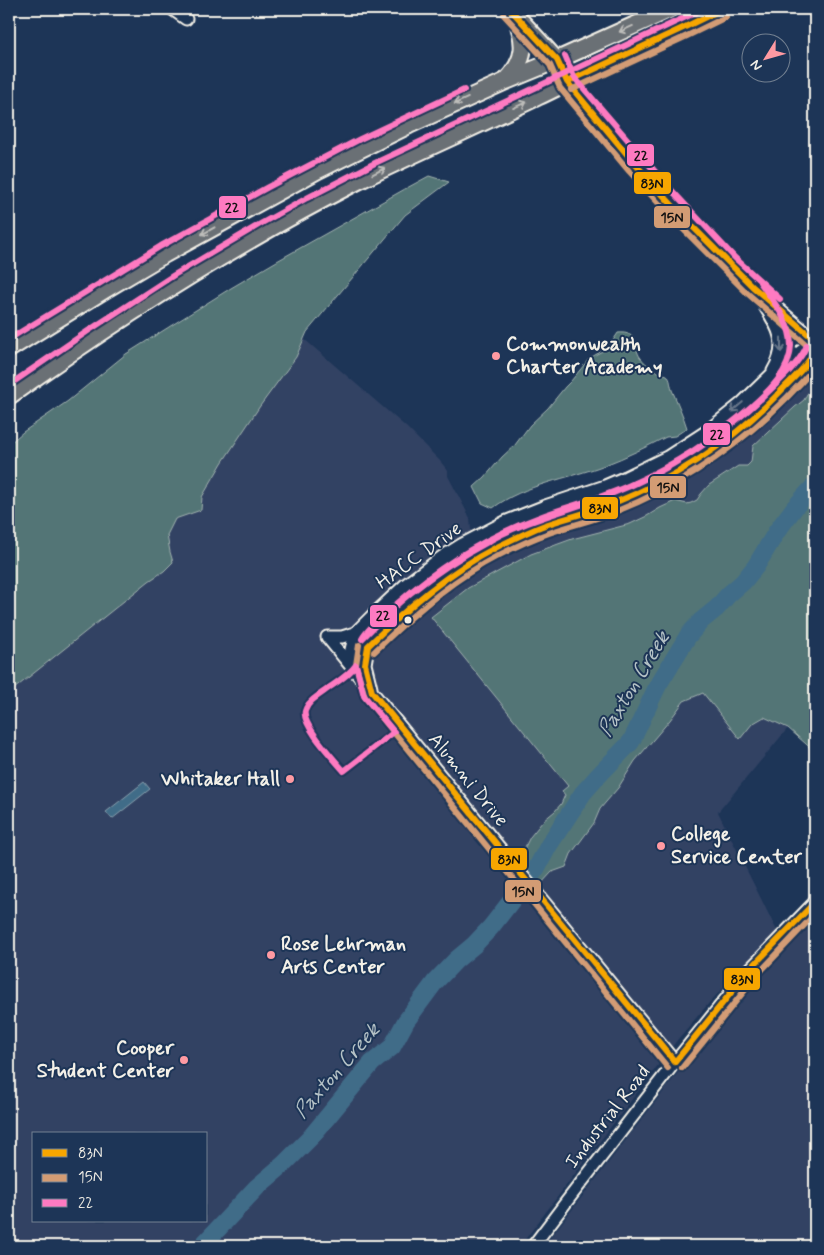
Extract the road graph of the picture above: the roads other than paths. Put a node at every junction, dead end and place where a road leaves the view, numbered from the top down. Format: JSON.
{"nodes":[{"id":1,"x":172,"y":9,"type":"edge"},
{"id":2,"x":671,"y":9,"type":"edge"},
{"id":3,"x":722,"y":9,"type":"edge"},
{"id":4,"x":512,"y":12,"type":"edge"},
{"id":5,"x":186,"y":20,"type":"dead end"},
{"id":6,"x":557,"y":60,"type":"junction"},
{"id":7,"x":506,"y":81,"type":"junction"},
{"id":8,"x":567,"y":82,"type":"junction"},
{"id":9,"x":753,"y":287,"type":"junction"},
{"id":10,"x":815,"y":342,"type":"edge"},
{"id":11,"x":815,"y":348,"type":"edge"},
{"id":12,"x":9,"y":349,"type":"edge"},
{"id":13,"x":772,"y":374,"type":"junction"},
{"id":14,"x":9,"y":396,"type":"edge"},
{"id":15,"x":355,"y":633,"type":"junction"},
{"id":16,"x":368,"y":646,"type":"junction"},
{"id":17,"x":348,"y":662,"type":"junction"},
{"id":18,"x":372,"y":692,"type":"junction"},
{"id":19,"x":815,"y":902,"type":"edge"},
{"id":20,"x":675,"y":1062,"type":"junction"},
{"id":21,"x":534,"y":1246,"type":"edge"}],
"edges":[{"from":1,"to":5,"type":"street"},
{"from":2,"to":6,"type":"highway","one_way":true},
{"from":3,"to":8,"type":"highway"},
{"from":4,"to":6,"type":"main road"},
{"from":4,"to":7,"type":"highway"},
{"from":6,"to":7,"type":"highway"},
{"from":6,"to":8,"type":"main road"},
{"from":7,"to":12,"type":"highway","one_way":true},
{"from":8,"to":9,"type":"street"},
{"from":14,"to":8,"type":"highway","one_way":true},
{"from":9,"to":10,"type":"street"},
{"from":9,"to":13,"type":"street","name":"HACC Drive","one_way":true},
{"from":10,"to":13,"type":"street","name":"HACC Drive"},
{"from":11,"to":16,"type":"street","name":"HACC Drive"},
{"from":13,"to":15,"type":"street","name":"HACC Drive","one_way":true},
{"from":15,"to":17,"type":"street"},
{"from":15,"to":17,"type":"street","name":"Alumni Drive"},
{"from":16,"to":17,"type":"street","name":"HACC Drive"},
{"from":16,"to":18,"type":"street"},
{"from":17,"to":18,"type":"street","name":"Alumni Drive"},
{"from":18,"to":20,"type":"street","name":"Alumni Drive"},
{"from":19,"to":20,"type":"street","name":"Industrial Road"},
{"from":20,"to":21,"type":"street","name":"Industrial Road"}]}
